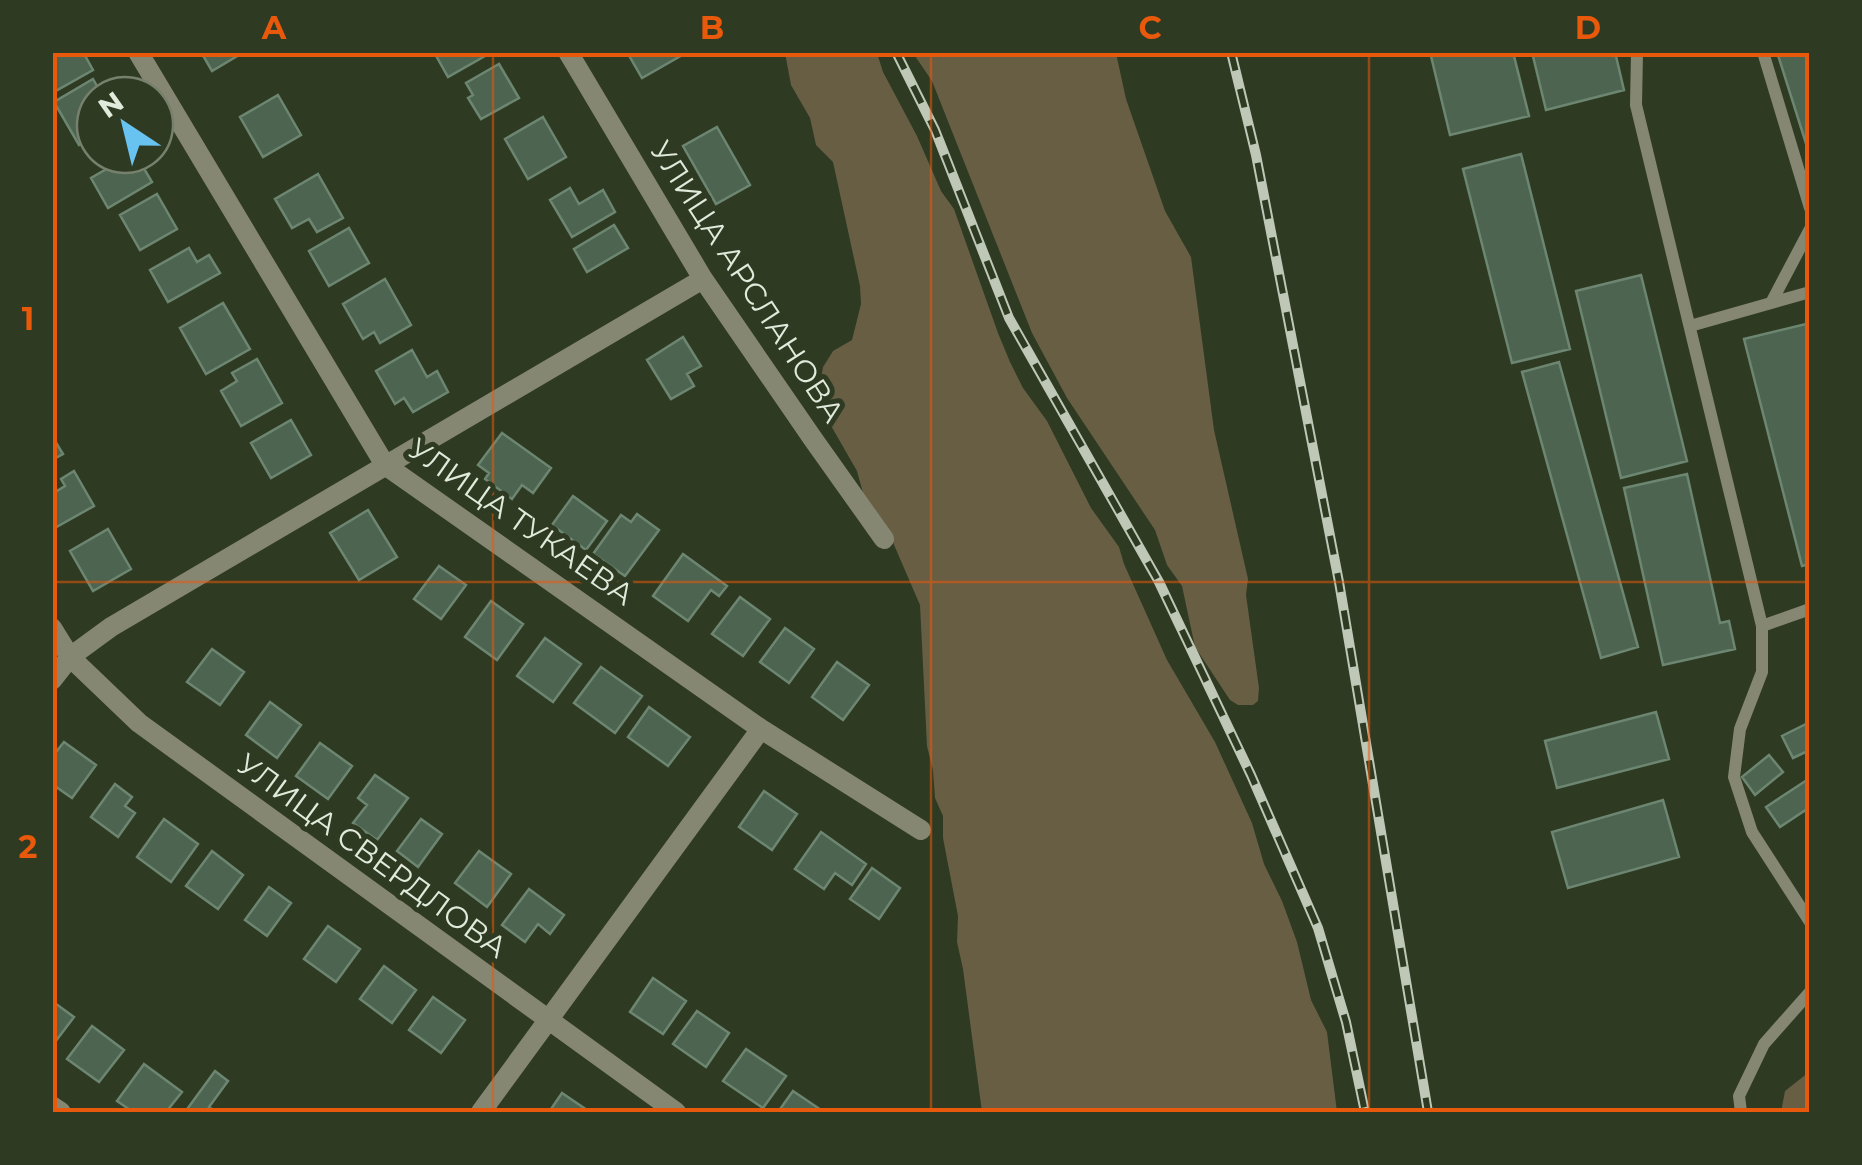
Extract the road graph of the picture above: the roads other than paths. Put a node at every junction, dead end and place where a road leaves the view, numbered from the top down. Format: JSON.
{"nodes":[{"id":1,"x":138,"y":52,"type":"edge"},
{"id":2,"x":568,"y":52,"type":"edge"},
{"id":3,"x":1637,"y":52,"type":"edge"},
{"id":4,"x":1763,"y":52,"type":"edge"},
{"id":5,"x":1810,"y":208,"type":"edge"},
{"id":6,"x":1810,"y":229,"type":"edge"},
{"id":7,"x":703,"y":278,"type":"junction"},
{"id":8,"x":1810,"y":292,"type":"edge"},
{"id":9,"x":1771,"y":303,"type":"junction"},
{"id":10,"x":1690,"y":326,"type":"junction"},
{"id":11,"x":386,"y":466,"type":"junction"},
{"id":12,"x":884,"y":539,"type":"dead end"},
{"id":13,"x":1810,"y":608,"type":"edge"},
{"id":14,"x":1762,"y":626,"type":"junction"},
{"id":15,"x":52,"y":628,"type":"edge"},
{"id":16,"x":70,"y":657,"type":"junction"},
{"id":17,"x":52,"y":680,"type":"edge"},
{"id":18,"x":761,"y":729,"type":"junction"},
{"id":19,"x":921,"y":830,"type":"dead end"},
{"id":20,"x":1810,"y":922,"type":"edge"},
{"id":21,"x":1810,"y":992,"type":"edge"},
{"id":22,"x":547,"y":1021,"type":"junction"},
{"id":23,"x":52,"y":1106,"type":"edge"},
{"id":24,"x":61,"y":1112,"type":"edge"},
{"id":25,"x":481,"y":1112,"type":"edge"},
{"id":26,"x":676,"y":1112,"type":"edge"},
{"id":27,"x":1741,"y":1112,"type":"edge"}],
"edges":[{"from":1,"to":11,"type":"street","name":"УЛИЦА ТУКАЕВА"},
{"from":2,"to":7,"type":"street","name":"УЛИЦА АРСЛАНОВА"},
{"from":3,"to":10,"type":"lane"},
{"from":4,"to":5,"type":"lane"},
{"from":6,"to":9,"type":"lane"},
{"from":7,"to":11,"type":"street"},
{"from":7,"to":12,"type":"street","name":"УЛИЦА АРСЛАНОВА"},
{"from":8,"to":9,"type":"lane"},
{"from":9,"to":10,"type":"lane"},
{"from":10,"to":14,"type":"lane"},
{"from":11,"to":16,"type":"street"},
{"from":11,"to":18,"type":"street","name":"УЛИЦА ТУКАЕВА"},
{"from":13,"to":14,"type":"lane"},
{"from":14,"to":20,"type":"lane"},
{"from":15,"to":16,"type":"street","name":"УЛИЦА СВЕРДЛОВА"},
{"from":16,"to":17,"type":"street"},
{"from":16,"to":22,"type":"street","name":"УЛИЦА СВЕРДЛОВА"},
{"from":18,"to":19,"type":"street","name":"УЛИЦА ТУКАЕВА"},
{"from":18,"to":22,"type":"street"},
{"from":21,"to":27,"type":"lane"},
{"from":22,"to":25,"type":"street"},
{"from":22,"to":26,"type":"street","name":"УЛИЦА СВЕРДЛОВА"},
{"from":23,"to":24,"type":"street"}]}
